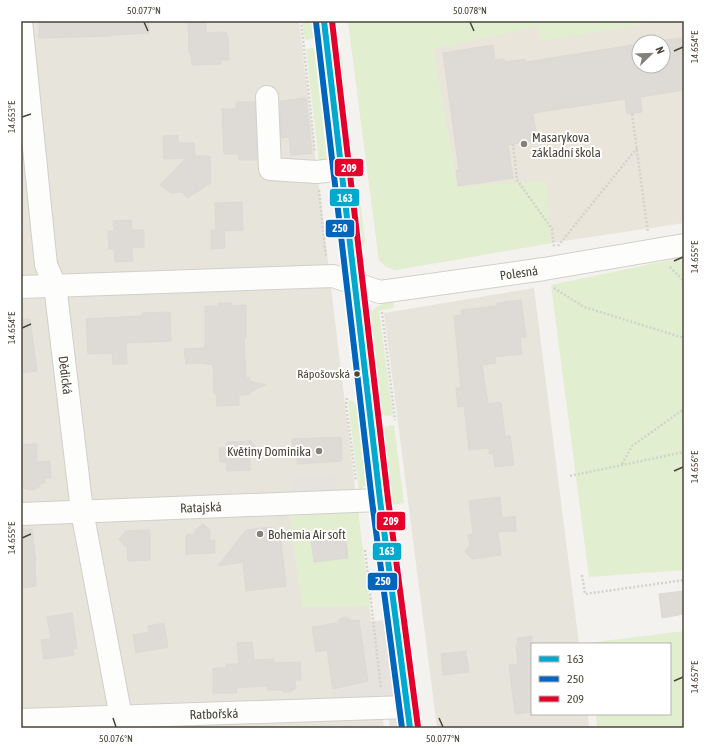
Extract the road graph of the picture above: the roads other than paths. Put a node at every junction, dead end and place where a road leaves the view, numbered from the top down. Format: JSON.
{"nodes":[{"id":1,"x":21,"y":21,"type":"edge"},
{"id":2,"x":324,"y":21,"type":"edge"},
{"id":3,"x":266,"y":97,"type":"dead end"},
{"id":4,"x":341,"y":169,"type":"junction"},
{"id":5,"x":684,"y":245,"type":"edge"},
{"id":6,"x":355,"y":282,"type":"junction"},
{"id":7,"x":55,"y":285,"type":"junction"},
{"id":8,"x":21,"y":287,"type":"edge"},
{"id":9,"x":380,"y":500,"type":"junction"},
{"id":10,"x":82,"y":512,"type":"junction"},
{"id":11,"x":21,"y":514,"type":"edge"},
{"id":12,"x":407,"y":707,"type":"junction"},
{"id":13,"x":21,"y":720,"type":"edge"},
{"id":14,"x":122,"y":722,"type":"edge"},
{"id":15,"x":410,"y":728,"type":"edge"}],
"edges":[{"from":1,"to":7,"type":"street","name":"Dědická"},
{"from":2,"to":4,"type":"main road"},
{"from":3,"to":4,"type":"street"},
{"from":4,"to":6,"type":"main road"},
{"from":5,"to":6,"type":"street","name":"Polesná"},
{"from":6,"to":7,"type":"street"},
{"from":6,"to":9,"type":"main road"},
{"from":7,"to":8,"type":"street"},
{"from":7,"to":10,"type":"street","name":"Dědická"},
{"from":9,"to":10,"type":"street","name":"Ratajská"},
{"from":9,"to":12,"type":"main road"},
{"from":10,"to":11,"type":"street","name":"Ratajská"},
{"from":10,"to":14,"type":"street","name":"Dědická"},
{"from":12,"to":14,"type":"street","name":"Ratbořská"},
{"from":12,"to":15,"type":"main road"},
{"from":13,"to":14,"type":"street","name":"Ratbořská"}]}
